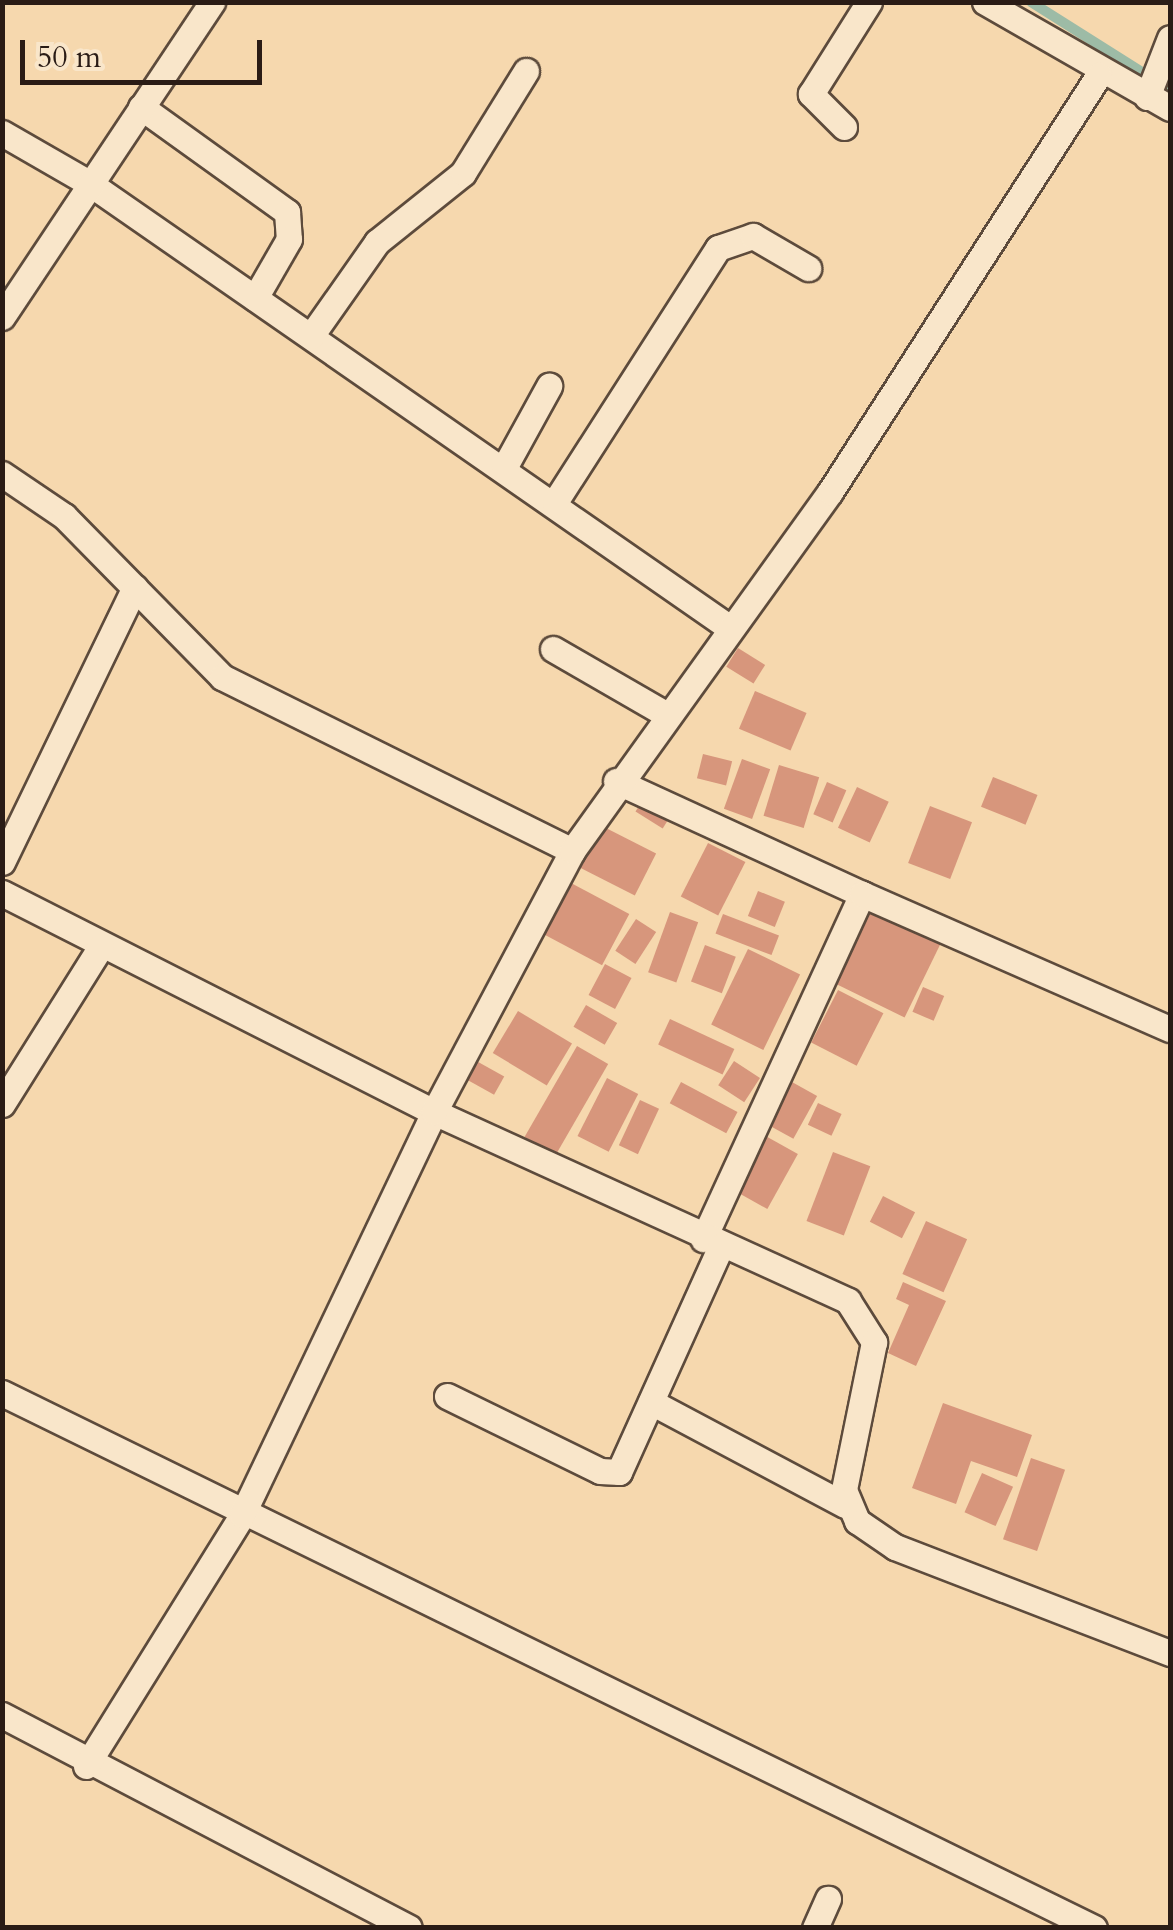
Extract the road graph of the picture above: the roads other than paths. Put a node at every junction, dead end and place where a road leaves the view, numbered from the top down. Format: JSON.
{"nodes":[{"id":1,"x":212,"y":2,"type":"edge"},
{"id":2,"x":869,"y":2,"type":"edge"},
{"id":3,"x":985,"y":2,"type":"edge"},
{"id":4,"x":1170,"y":38,"type":"edge"},
{"id":5,"x":526,"y":71,"type":"dead end"},
{"id":6,"x":1099,"y":75,"type":"junction"},
{"id":7,"x":1159,"y":102,"type":"edge"},
{"id":8,"x":141,"y":108,"type":"junction"},
{"id":9,"x":844,"y":127,"type":"dead end"},
{"id":10,"x":2,"y":133,"type":"edge"},
{"id":11,"x":89,"y":183,"type":"junction"},
{"id":12,"x":808,"y":268,"type":"dead end"},
{"id":13,"x":255,"y":298,"type":"junction"},
{"id":14,"x":2,"y":318,"type":"edge"},
{"id":15,"x":311,"y":336,"type":"junction"},
{"id":16,"x":549,"y":386,"type":"dead end"},
{"id":17,"x":504,"y":468,"type":"junction"},
{"id":18,"x":2,"y":474,"type":"edge"},
{"id":19,"x":556,"y":502,"type":"junction"},
{"id":20,"x":135,"y":587,"type":"junction"},
{"id":21,"x":727,"y":626,"type":"junction"},
{"id":22,"x":553,"y":649,"type":"dead end"},
{"id":23,"x":664,"y":712,"type":"junction"},
{"id":24,"x":616,"y":782,"type":"junction"},
{"id":25,"x":572,"y":851,"type":"junction"},
{"id":26,"x":2,"y":862,"type":"edge"},
{"id":27,"x":2,"y":893,"type":"edge"},
{"id":28,"x":862,"y":894,"type":"junction"},
{"id":29,"x":101,"y":946,"type":"junction"},
{"id":30,"x":1170,"y":1028,"type":"edge"},
{"id":31,"x":2,"y":1104,"type":"edge"},
{"id":32,"x":434,"y":1112,"type":"junction"},
{"id":33,"x":712,"y":1242,"type":"junction"},
{"id":34,"x":2,"y":1393,"type":"edge"},
{"id":35,"x":446,"y":1396,"type":"dead end"},
{"id":36,"x":652,"y":1402,"type":"junction"},
{"id":37,"x":845,"y":1505,"type":"junction"},
{"id":38,"x":242,"y":1515,"type":"junction"},
{"id":39,"x":1170,"y":1652,"type":"edge"},
{"id":40,"x":2,"y":1716,"type":"edge"},
{"id":41,"x":86,"y":1766,"type":"junction"},
{"id":42,"x":828,"y":1899,"type":"dead end"},
{"id":43,"x":409,"y":1928,"type":"edge"},
{"id":44,"x":815,"y":1928,"type":"edge"},
{"id":45,"x":1094,"y":1928,"type":"edge"}],
"edges":[{"from":1,"to":8,"type":"street"},
{"from":2,"to":9,"type":"street"},
{"from":3,"to":6,"type":"street"},
{"from":4,"to":7,"type":"street"},
{"from":5,"to":15,"type":"street"},
{"from":6,"to":7,"type":"street"},
{"from":6,"to":21,"type":"street"},
{"from":8,"to":11,"type":"street"},
{"from":8,"to":13,"type":"street"},
{"from":10,"to":11,"type":"street"},
{"from":11,"to":13,"type":"street"},
{"from":11,"to":14,"type":"street"},
{"from":12,"to":19,"type":"street"},
{"from":13,"to":15,"type":"street"},
{"from":15,"to":17,"type":"street"},
{"from":16,"to":17,"type":"street"},
{"from":17,"to":19,"type":"street"},
{"from":18,"to":20,"type":"street"},
{"from":19,"to":21,"type":"street"},
{"from":20,"to":25,"type":"street"},
{"from":20,"to":26,"type":"street"},
{"from":21,"to":23,"type":"street"},
{"from":22,"to":23,"type":"street"},
{"from":23,"to":24,"type":"street"},
{"from":24,"to":25,"type":"street"},
{"from":24,"to":28,"type":"street"},
{"from":25,"to":32,"type":"street"},
{"from":27,"to":29,"type":"street"},
{"from":28,"to":30,"type":"street"},
{"from":28,"to":33,"type":"street"},
{"from":29,"to":31,"type":"street"},
{"from":29,"to":32,"type":"street"},
{"from":32,"to":33,"type":"street"},
{"from":32,"to":38,"type":"street"},
{"from":33,"to":36,"type":"street"},
{"from":33,"to":37,"type":"street"},
{"from":34,"to":38,"type":"street"},
{"from":35,"to":36,"type":"street"},
{"from":36,"to":37,"type":"street"},
{"from":37,"to":39,"type":"street"},
{"from":38,"to":41,"type":"street"},
{"from":38,"to":45,"type":"street"},
{"from":40,"to":41,"type":"street"},
{"from":41,"to":43,"type":"street"},
{"from":42,"to":44,"type":"street"}]}
